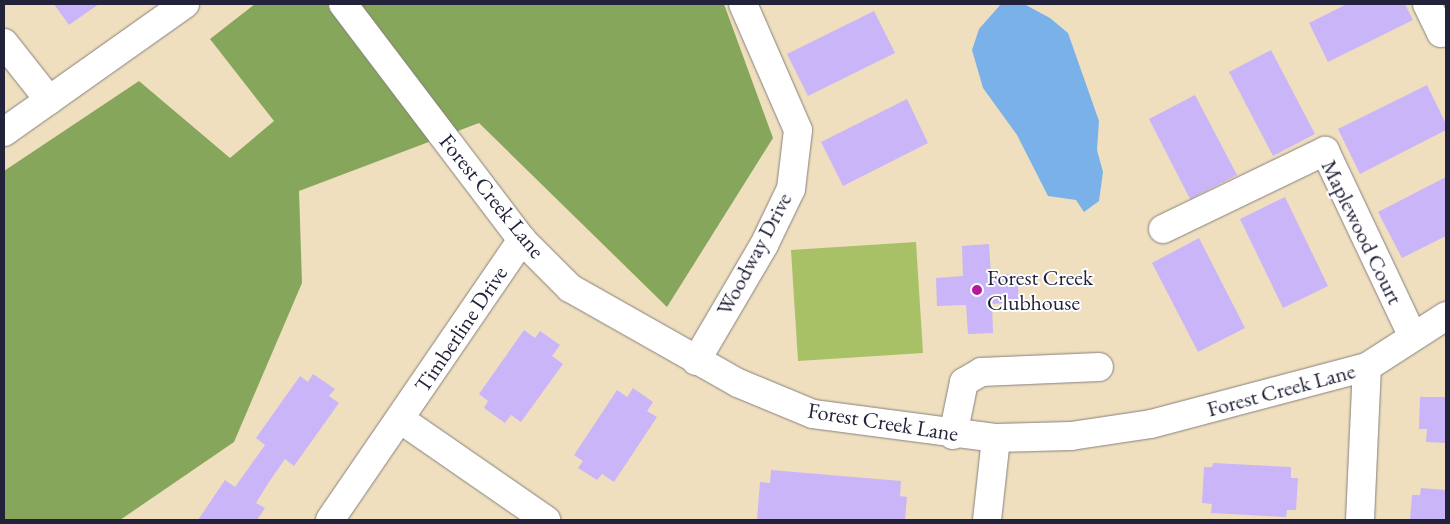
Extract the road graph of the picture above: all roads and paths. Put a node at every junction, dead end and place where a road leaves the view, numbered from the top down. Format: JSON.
{"nodes":[{"id":1,"x":185,"y":4,"type":"edge"},
{"id":2,"x":343,"y":4,"type":"edge"},
{"id":3,"x":743,"y":4,"type":"edge"},
{"id":4,"x":1427,"y":4,"type":"edge"},
{"id":5,"x":1446,"y":31,"type":"edge"},
{"id":6,"x":4,"y":43,"type":"edge"},
{"id":7,"x":49,"y":100,"type":"junction"},
{"id":8,"x":4,"y":132,"type":"edge"},
{"id":9,"x":1163,"y":229,"type":"dead end"},
{"id":10,"x":522,"y":240,"type":"junction"},
{"id":11,"x":1446,"y":316,"type":"edge"},
{"id":12,"x":1412,"y":336,"type":"junction"},
{"id":13,"x":696,"y":360,"type":"junction"},
{"id":14,"x":1099,"y":367,"type":"dead end"},
{"id":15,"x":1367,"y":367,"type":"junction"},
{"id":16,"x":400,"y":419,"type":"junction"},
{"id":17,"x":953,"y":435,"type":"junction"},
{"id":18,"x":996,"y":438,"type":"junction"},
{"id":19,"x":330,"y":520,"type":"edge"},
{"id":20,"x":546,"y":520,"type":"edge"},
{"id":21,"x":987,"y":520,"type":"edge"},
{"id":22,"x":1360,"y":520,"type":"edge"}],
"edges":[{"from":1,"to":7,"type":"street"},
{"from":2,"to":10,"type":"street","name":"Forest Creek Lane"},
{"from":3,"to":13,"type":"street","name":"Woodway Drive"},
{"from":4,"to":5,"type":"street"},
{"from":6,"to":7,"type":"street"},
{"from":7,"to":8,"type":"street"},
{"from":9,"to":12,"type":"street","name":"Maplewood Court"},
{"from":10,"to":13,"type":"street","name":"Forest Creek Lane"},
{"from":10,"to":16,"type":"street","name":"Timberline Drive"},
{"from":11,"to":12,"type":"street","name":"Forest Creek Lane"},
{"from":12,"to":15,"type":"street","name":"Forest Creek Lane"},
{"from":13,"to":17,"type":"street","name":"Forest Creek Lane"},
{"from":14,"to":17,"type":"street"},
{"from":15,"to":18,"type":"street","name":"Forest Creek Lane"},
{"from":15,"to":22,"type":"street"},
{"from":16,"to":19,"type":"street","name":"Timberline Drive"},
{"from":16,"to":20,"type":"street"},
{"from":17,"to":18,"type":"street","name":"Forest Creek Lane"},
{"from":18,"to":21,"type":"street"}]}
